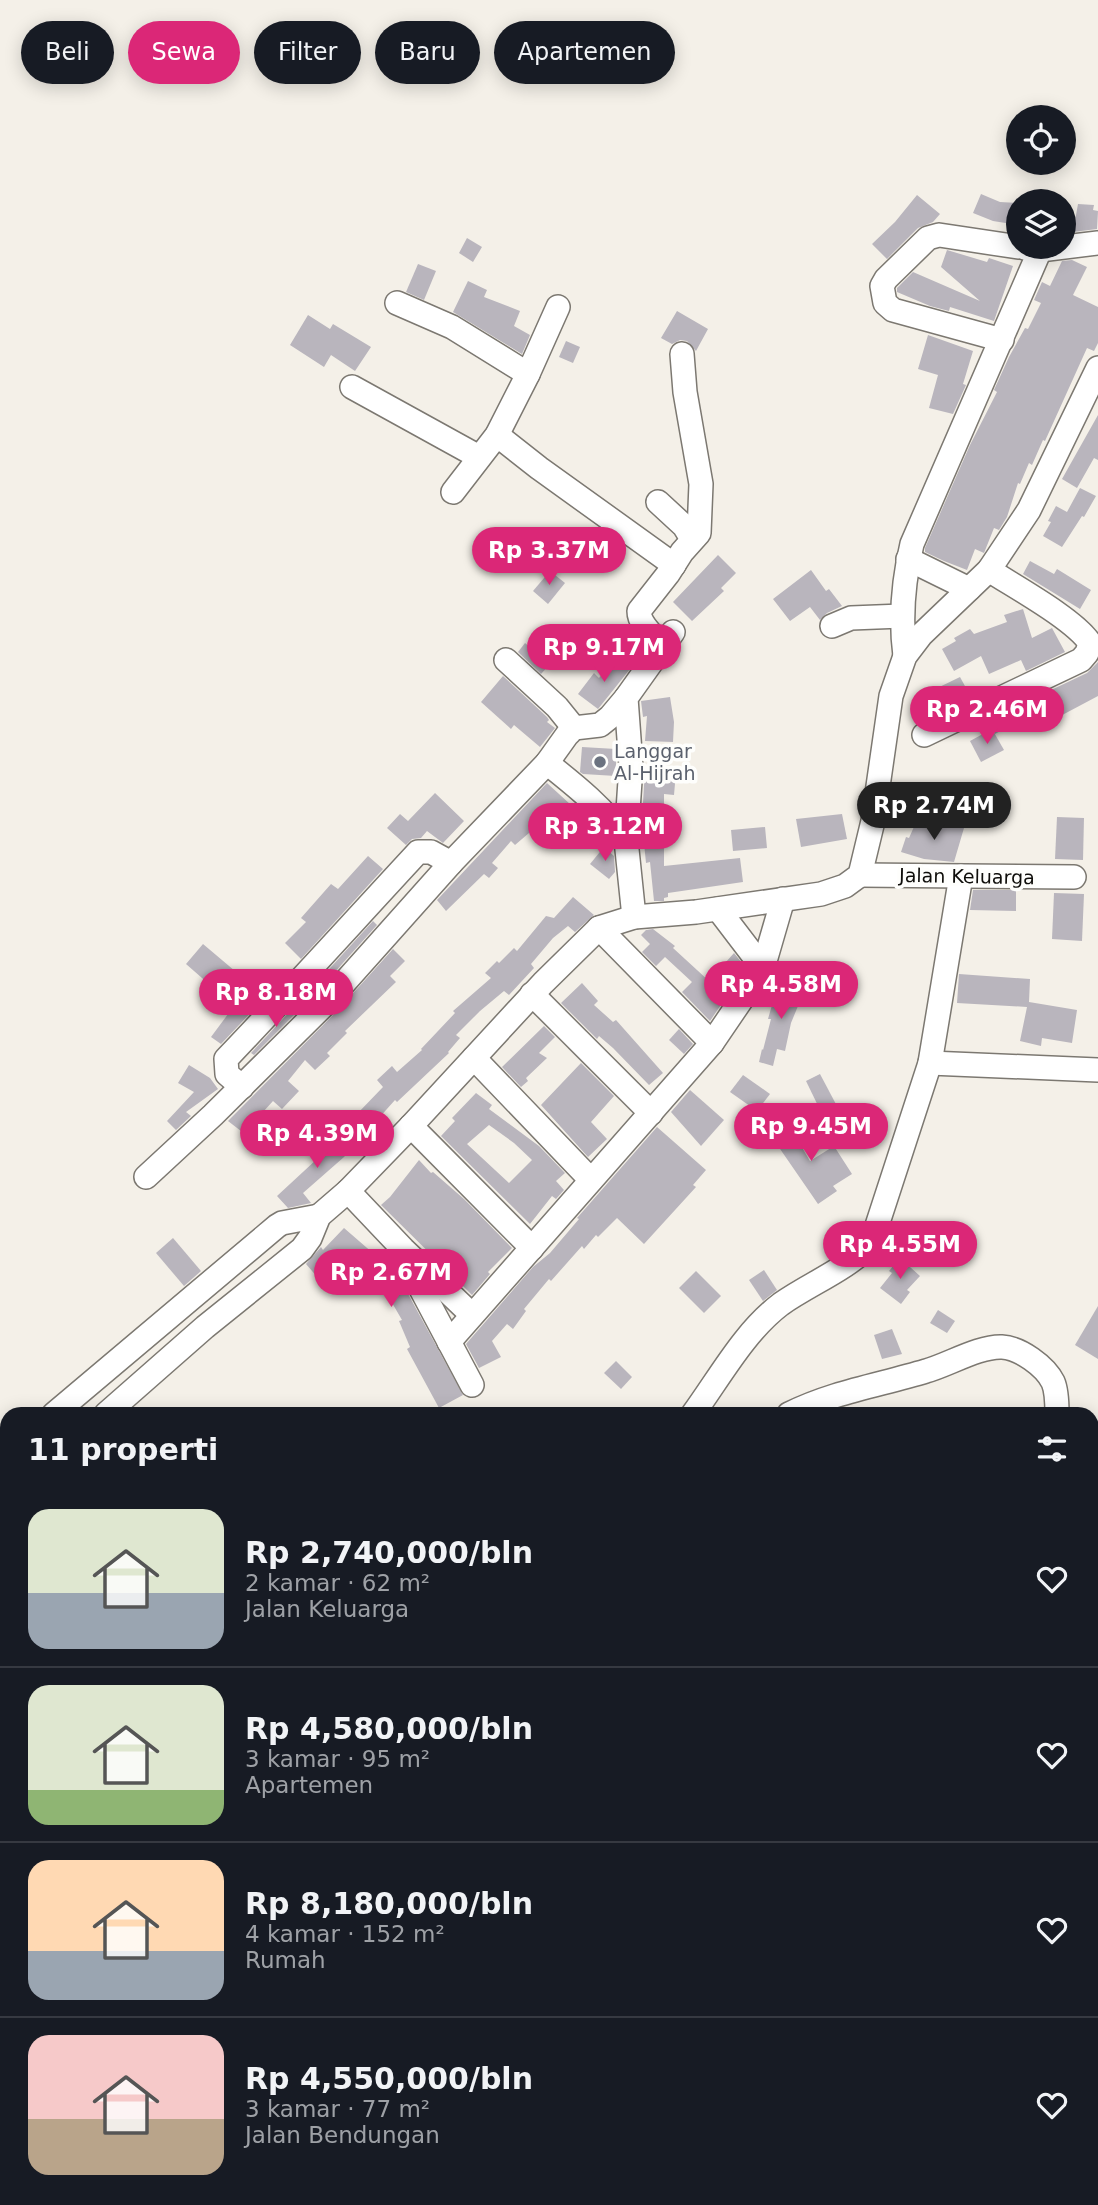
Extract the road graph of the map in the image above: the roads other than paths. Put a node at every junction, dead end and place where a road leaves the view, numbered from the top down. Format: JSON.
{"nodes":[{"id":1,"x":1098,"y":243,"type":"edge"},
{"id":2,"x":1006,"y":245,"type":"edge"},
{"id":3,"x":1076,"y":245,"type":"edge"},
{"id":4,"x":1023,"y":259,"type":"edge"},
{"id":5,"x":397,"y":303,"type":"dead end"},
{"id":6,"x":558,"y":307,"type":"dead end"},
{"id":7,"x":1002,"y":340,"type":"junction"},
{"id":8,"x":682,"y":354,"type":"dead end"},
{"id":9,"x":1098,"y":368,"type":"edge"},
{"id":10,"x":528,"y":374,"type":"junction"},
{"id":11,"x":352,"y":387,"type":"dead end"},
{"id":12,"x":497,"y":435,"type":"junction"},
{"id":13,"x":479,"y":457,"type":"junction"},
{"id":14,"x":453,"y":492,"type":"dead end"},
{"id":15,"x":658,"y":502,"type":"dead end"},
{"id":16,"x":692,"y":539,"type":"junction"},
{"id":17,"x":908,"y":559,"type":"junction"},
{"id":18,"x":674,"y":565,"type":"junction"},
{"id":19,"x":989,"y":570,"type":"junction"},
{"id":20,"x":970,"y":589,"type":"junction"},
{"id":21,"x":902,"y":616,"type":"junction"},
{"id":22,"x":832,"y":626,"type":"dead end"},
{"id":23,"x":1093,"y":648,"type":"edge"},
{"id":24,"x":905,"y":656,"type":"junction"},
{"id":25,"x":506,"y":660,"type":"dead end"},
{"id":26,"x":626,"y":698,"type":"junction"},
{"id":27,"x":574,"y":729,"type":"junction"},
{"id":28,"x":925,"y":735,"type":"dead end"},
{"id":29,"x":547,"y":763,"type":"junction"},
{"id":30,"x":626,"y":840,"type":"junction"},
{"id":31,"x":451,"y":863,"type":"junction"},
{"id":32,"x":860,"y":875,"type":"junction"},
{"id":33,"x":961,"y":876,"type":"junction"},
{"id":34,"x":1074,"y":877,"type":"dead end"},
{"id":35,"x":783,"y":900,"type":"junction"},
{"id":36,"x":718,"y":909,"type":"junction"},
{"id":37,"x":634,"y":917,"type":"junction"},
{"id":38,"x":348,"y":928,"type":"junction"},
{"id":39,"x":599,"y":928,"type":"junction"},
{"id":40,"x":375,"y":949,"type":"junction"},
{"id":41,"x":763,"y":968,"type":"junction"},
{"id":42,"x":302,"y":981,"type":"junction"},
{"id":43,"x":532,"y":994,"type":"junction"},
{"id":44,"x":327,"y":1002,"type":"junction"},
{"id":45,"x":712,"y":1043,"type":"junction"},
{"id":46,"x":474,"y":1058,"type":"junction"},
{"id":47,"x":930,"y":1063,"type":"junction"},
{"id":48,"x":1098,"y":1070,"type":"edge"},
{"id":49,"x":242,"y":1087,"type":"junction"},
{"id":50,"x":651,"y":1113,"type":"junction"},
{"id":51,"x":411,"y":1126,"type":"junction"},
{"id":52,"x":146,"y":1177,"type":"dead end"},
{"id":53,"x":591,"y":1180,"type":"junction"},
{"id":54,"x":348,"y":1191,"type":"junction"},
{"id":55,"x":319,"y":1216,"type":"junction"},
{"id":56,"x":532,"y":1248,"type":"junction"},
{"id":57,"x":403,"y":1249,"type":"junction"},
{"id":58,"x":471,"y":1314,"type":"junction"},
{"id":59,"x":449,"y":1342,"type":"junction"},
{"id":60,"x":472,"y":1385,"type":"dead end"},
{"id":61,"x":62,"y":1407,"type":"edge"},
{"id":62,"x":114,"y":1407,"type":"edge"},
{"id":63,"x":698,"y":1407,"type":"edge"},
{"id":64,"x":802,"y":1407,"type":"edge"},
{"id":65,"x":1056,"y":1407,"type":"edge"}],
"edges":[{"from":1,"to":3,"type":"street"},
{"from":2,"to":7,"type":"street"},
{"from":4,"to":7,"type":"street"},
{"from":5,"to":10,"type":"street"},
{"from":6,"to":10,"type":"street"},
{"from":7,"to":17,"type":"street"},
{"from":8,"to":16,"type":"street"},
{"from":9,"to":19,"type":"street"},
{"from":10,"to":12,"type":"street"},
{"from":11,"to":13,"type":"street"},
{"from":12,"to":13,"type":"street"},
{"from":12,"to":18,"type":"street"},
{"from":13,"to":14,"type":"street"},
{"from":15,"to":16,"type":"street"},
{"from":16,"to":18,"type":"street"},
{"from":17,"to":20,"type":"street"},
{"from":17,"to":21,"type":"street"},
{"from":18,"to":26,"type":"street"},
{"from":19,"to":20,"type":"street"},
{"from":19,"to":23,"type":"street"},
{"from":20,"to":24,"type":"street"},
{"from":21,"to":22,"type":"street"},
{"from":21,"to":24,"type":"street"},
{"from":23,"to":28,"type":"street"},
{"from":24,"to":32,"type":"street"},
{"from":25,"to":27,"type":"street"},
{"from":26,"to":27,"type":"street"},
{"from":26,"to":30,"type":"street"},
{"from":27,"to":29,"type":"street"},
{"from":29,"to":30,"type":"street"},
{"from":29,"to":31,"type":"street"},
{"from":30,"to":37,"type":"street"},
{"from":31,"to":38,"type":"street"},
{"from":31,"to":40,"type":"street"},
{"from":32,"to":33,"type":"street","name":"Jalan Keluarga"},
{"from":32,"to":35,"type":"street"},
{"from":33,"to":34,"type":"street","name":"Jalan Keluarga"},
{"from":33,"to":47,"type":"street"},
{"from":35,"to":36,"type":"street"},
{"from":35,"to":41,"type":"street"},
{"from":36,"to":37,"type":"street"},
{"from":36,"to":41,"type":"street"},
{"from":37,"to":39,"type":"street"},
{"from":38,"to":40,"type":"street"},
{"from":38,"to":42,"type":"street"},
{"from":39,"to":43,"type":"street"},
{"from":39,"to":45,"type":"street"},
{"from":40,"to":44,"type":"street"},
{"from":41,"to":45,"type":"street"},
{"from":42,"to":44,"type":"street"},
{"from":42,"to":49,"type":"street"},
{"from":43,"to":46,"type":"street"},
{"from":43,"to":50,"type":"street"},
{"from":44,"to":49,"type":"street"},
{"from":45,"to":50,"type":"street"},
{"from":46,"to":51,"type":"street"},
{"from":46,"to":53,"type":"street"},
{"from":47,"to":48,"type":"street"},
{"from":47,"to":63,"type":"street"},
{"from":49,"to":52,"type":"street"},
{"from":50,"to":53,"type":"street"},
{"from":51,"to":54,"type":"street"},
{"from":51,"to":56,"type":"street"},
{"from":53,"to":56,"type":"street"},
{"from":54,"to":55,"type":"street"},
{"from":54,"to":57,"type":"street"},
{"from":55,"to":61,"type":"street"},
{"from":55,"to":62,"type":"street"},
{"from":56,"to":58,"type":"street"},
{"from":57,"to":58,"type":"street"},
{"from":57,"to":59,"type":"street"},
{"from":58,"to":59,"type":"street"},
{"from":59,"to":60,"type":"street"},
{"from":64,"to":65,"type":"street"}]}
